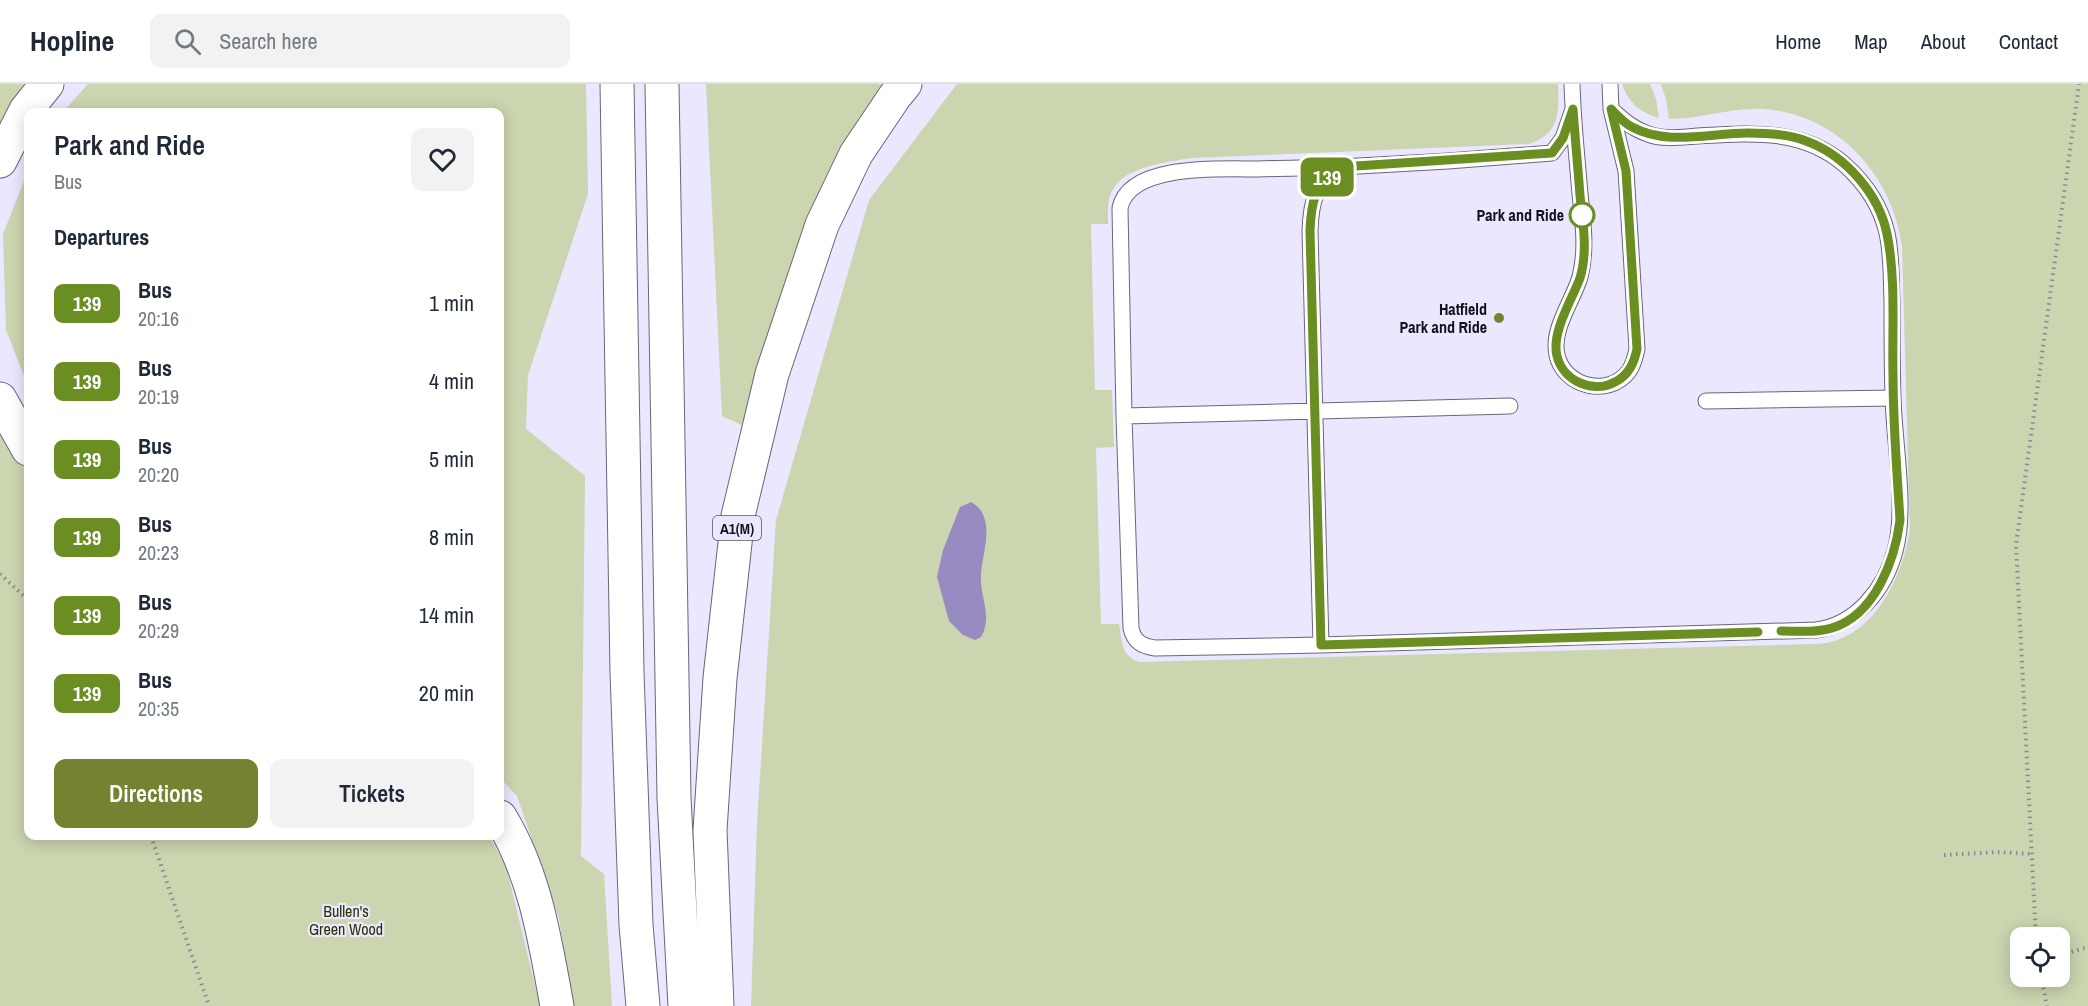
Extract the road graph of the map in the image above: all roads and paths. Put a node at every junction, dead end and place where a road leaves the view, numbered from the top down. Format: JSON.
{"nodes":[{"id":1,"x":47,"y":84,"type":"edge"},
{"id":2,"x":617,"y":84,"type":"edge"},
{"id":3,"x":662,"y":84,"type":"edge"},
{"id":4,"x":905,"y":84,"type":"edge"},
{"id":5,"x":1572,"y":84,"type":"edge"},
{"id":6,"x":1610,"y":84,"type":"edge"},
{"id":7,"x":2079,"y":84,"type":"edge"},
{"id":8,"x":28,"y":108,"type":"edge"},
{"id":9,"x":1573,"y":109,"type":"junction"},
{"id":10,"x":1611,"y":109,"type":"junction"},
{"id":11,"x":24,"y":114,"type":"edge"},
{"id":12,"x":0,"y":161,"type":"edge"},
{"id":13,"x":1341,"y":167,"type":"junction"},
{"id":14,"x":1893,"y":398,"type":"junction"},
{"id":15,"x":0,"y":399,"type":"edge"},
{"id":16,"x":1707,"y":401,"type":"dead end"},
{"id":17,"x":1510,"y":406,"type":"dead end"},
{"id":18,"x":1315,"y":411,"type":"junction"},
{"id":19,"x":1124,"y":416,"type":"junction"},
{"id":20,"x":24,"y":442,"type":"edge"},
{"id":21,"x":0,"y":574,"type":"edge"},
{"id":22,"x":24,"y":596,"type":"edge"},
{"id":23,"x":1321,"y":645,"type":"junction"},
{"id":24,"x":504,"y":824,"type":"edge"},
{"id":25,"x":152,"y":840,"type":"edge"},
{"id":26,"x":2032,"y":854,"type":"junction"},
{"id":27,"x":1944,"y":855,"type":"dead end"},
{"id":28,"x":2035,"y":927,"type":"edge"},
{"id":29,"x":2088,"y":947,"type":"edge"},
{"id":30,"x":2070,"y":952,"type":"edge"},
{"id":31,"x":2043,"y":987,"type":"edge"},
{"id":32,"x":209,"y":1006,"type":"edge"},
{"id":33,"x":557,"y":1006,"type":"edge"},
{"id":34,"x":643,"y":1006,"type":"edge"},
{"id":35,"x":685,"y":1006,"type":"edge"},
{"id":36,"x":717,"y":1006,"type":"edge"},
{"id":37,"x":2047,"y":1006,"type":"edge"}],
"edges":[{"from":1,"to":8,"type":"highway"},
{"from":2,"to":34,"type":"highway"},
{"from":3,"to":35,"type":"highway"},
{"from":4,"to":36,"type":"highway","number":"A1(M)"},
{"from":5,"to":9,"type":"lane"},
{"from":6,"to":10,"type":"lane"},
{"from":7,"to":26,"type":"path"},
{"from":9,"to":10,"type":"lane"},
{"from":9,"to":13,"type":"lane"},
{"from":10,"to":14,"type":"lane"},
{"from":11,"to":12,"type":"highway"},
{"from":13,"to":18,"type":"lane"},
{"from":13,"to":19,"type":"lane"},
{"from":14,"to":16,"type":"lane"},
{"from":14,"to":23,"type":"lane"},
{"from":15,"to":20,"type":"highway"},
{"from":17,"to":18,"type":"lane"},
{"from":18,"to":19,"type":"lane"},
{"from":18,"to":23,"type":"lane"},
{"from":19,"to":23,"type":"lane"},
{"from":21,"to":22,"type":"path"},
{"from":24,"to":33,"type":"highway"},
{"from":25,"to":32,"type":"path"},
{"from":26,"to":27,"type":"path"},
{"from":26,"to":28,"type":"path"},
{"from":29,"to":30,"type":"path"},
{"from":31,"to":37,"type":"path"}]}
